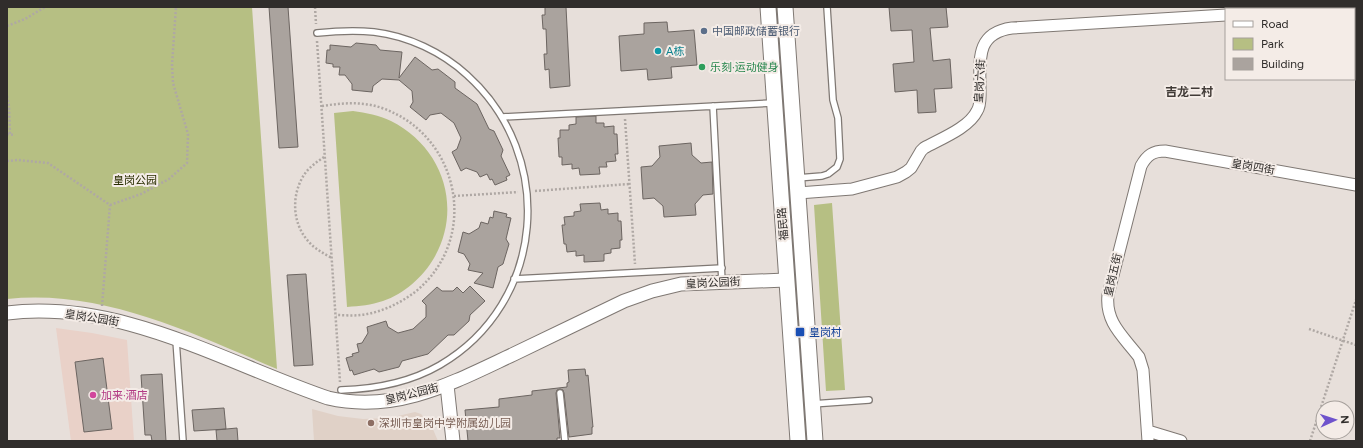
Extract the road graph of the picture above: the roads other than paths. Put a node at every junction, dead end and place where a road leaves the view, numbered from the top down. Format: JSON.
{"nodes":[{"id":1,"x":768,"y":7,"type":"edge"},
{"id":2,"x":785,"y":7,"type":"edge"},
{"id":3,"x":827,"y":7,"type":"edge"},
{"id":4,"x":1356,"y":7,"type":"edge"},
{"id":5,"x":1341,"y":8,"type":"edge"},
{"id":6,"x":1225,"y":15,"type":"edge"},
{"id":7,"x":317,"y":33,"type":"road end"},
{"id":8,"x":774,"y":102,"type":"junction"},
{"id":9,"x":713,"y":106,"type":"junction"},
{"id":10,"x":502,"y":117,"type":"junction"},
{"id":11,"x":1151,"y":153,"type":"joint"},
{"id":12,"x":797,"y":185,"type":"junction"},
{"id":13,"x":1356,"y":185,"type":"edge"},
{"id":14,"x":722,"y":268,"type":"junction"},
{"id":15,"x":514,"y":279,"type":"junction"},
{"id":16,"x":786,"y":280,"type":"junction"},
{"id":17,"x":722,"y":282,"type":"junction"},
{"id":18,"x":7,"y":313,"type":"edge"},
{"id":19,"x":176,"y":339,"type":"junction"},
{"id":20,"x":447,"y":385,"type":"junction"},
{"id":21,"x":341,"y":390,"type":"road end"},
{"id":22,"x":560,"y":393,"type":"dead end"},
{"id":23,"x":869,"y":400,"type":"dead end"},
{"id":24,"x":812,"y":404,"type":"junction"},
{"id":25,"x":1148,"y":436,"type":"edge"},
{"id":26,"x":183,"y":441,"type":"edge"},
{"id":27,"x":453,"y":441,"type":"edge"},
{"id":28,"x":565,"y":441,"type":"edge"},
{"id":29,"x":798,"y":441,"type":"edge"},
{"id":30,"x":815,"y":441,"type":"edge"},
{"id":31,"x":1181,"y":441,"type":"edge"}],
"edges":[{"from":1,"to":8,"type":"main road","name":"福民路"},
{"from":2,"to":12,"type":"main road","name":"福民路"},
{"from":3,"to":12,"type":"lane"},
{"from":4,"to":5,"type":"street"},
{"from":6,"to":12,"type":"street","name":"皇岗六街"},
{"from":7,"to":10,"type":"lane"},
{"from":8,"to":9,"type":"lane"},
{"from":8,"to":16,"type":"main road","name":"福民路"},
{"from":9,"to":10,"type":"lane"},
{"from":9,"to":14,"type":"lane"},
{"from":10,"to":15,"type":"lane"},
{"from":11,"to":13,"type":"street","name":"皇岗四街"},
{"from":11,"to":25,"type":"street","name":"皇岗五街"},
{"from":12,"to":24,"type":"main road","name":"福民路"},
{"from":14,"to":15,"type":"lane"},
{"from":14,"to":17,"type":"lane"},
{"from":15,"to":21,"type":"lane"},
{"from":16,"to":17,"type":"street","name":"皇岗公园街"},
{"from":16,"to":29,"type":"main road","name":"福民路"},
{"from":17,"to":20,"type":"street","name":"皇岗公园街"},
{"from":18,"to":19,"type":"street","name":"皇岗公园街"},
{"from":19,"to":20,"type":"street","name":"皇岗公园街"},
{"from":19,"to":26,"type":"lane"},
{"from":20,"to":27,"type":"street"},
{"from":22,"to":28,"type":"lane"},
{"from":23,"to":24,"type":"lane"},
{"from":24,"to":30,"type":"main road","name":"福民路"},
{"from":25,"to":31,"type":"street"}]}
